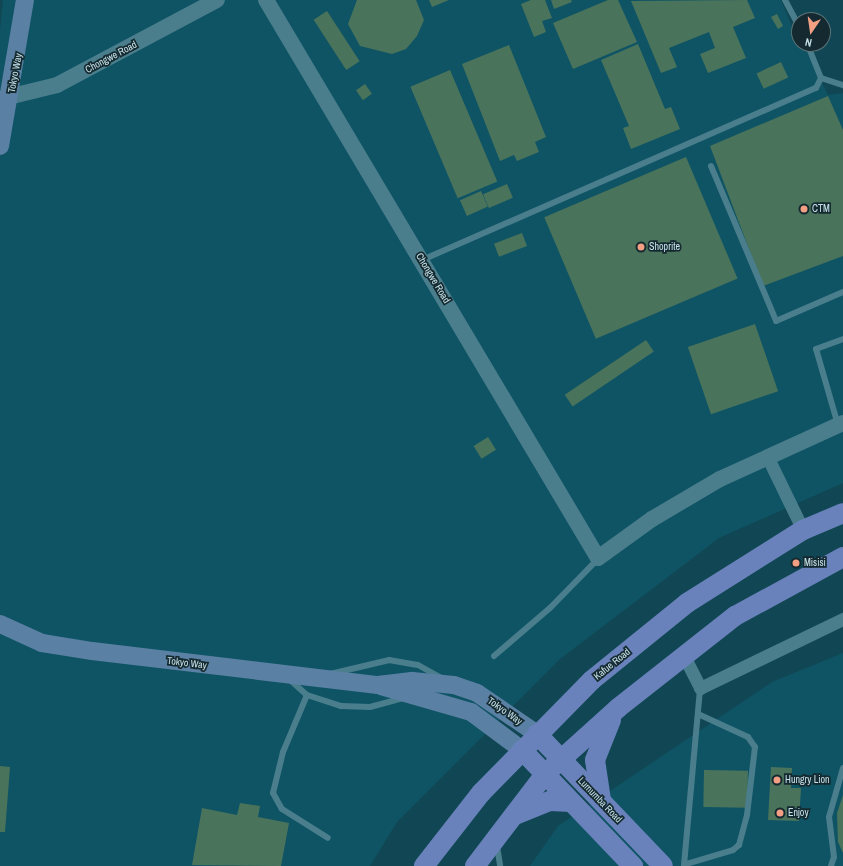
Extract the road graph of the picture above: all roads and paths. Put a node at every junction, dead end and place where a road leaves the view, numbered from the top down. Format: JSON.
{"nodes":[{"id":1,"x":25,"y":0,"type":"edge"},
{"id":2,"x":216,"y":0,"type":"edge"},
{"id":3,"x":266,"y":0,"type":"edge"},
{"id":4,"x":785,"y":0,"type":"edge"},
{"id":5,"x":791,"y":12,"type":"edge"},
{"id":6,"x":810,"y":52,"type":"edge"},
{"id":7,"x":821,"y":78,"type":"junction"},
{"id":8,"x":843,"y":85,"type":"edge"},
{"id":9,"x":5,"y":99,"type":"edge"},
{"id":10,"x":0,"y":146,"type":"edge"},
{"id":11,"x":711,"y":166,"type":"dead end"},
{"id":12,"x":422,"y":260,"type":"junction"},
{"id":13,"x":843,"y":292,"type":"edge"},
{"id":14,"x":843,"y":339,"type":"edge"},
{"id":15,"x":840,"y":424,"type":"edge"},
{"id":16,"x":767,"y":456,"type":"junction"},
{"id":17,"x":843,"y":513,"type":"edge"},
{"id":18,"x":803,"y":530,"type":"junction"},
{"id":19,"x":843,"y":557,"type":"edge"},
{"id":20,"x":598,"y":558,"type":"junction"},
{"id":21,"x":843,"y":618,"type":"edge"},
{"id":22,"x":0,"y":624,"type":"edge"},
{"id":23,"x":494,"y":656,"type":"dead end"},
{"id":24,"x":684,"y":656,"type":"junction"},
{"id":25,"x":284,"y":674,"type":"junction"},
{"id":26,"x":317,"y":678,"type":"junction"},
{"id":27,"x":378,"y":685,"type":"junction"},
{"id":28,"x":454,"y":685,"type":"junction"},
{"id":29,"x":700,"y":688,"type":"junction"},
{"id":30,"x":307,"y":695,"type":"junction"},
{"id":31,"x":410,"y":697,"type":"junction"},
{"id":32,"x":618,"y":708,"type":"junction"},
{"id":33,"x":698,"y":714,"type":"junction"},
{"id":34,"x":537,"y":734,"type":"junction"},
{"id":35,"x":522,"y":750,"type":"junction"},
{"id":36,"x":561,"y":760,"type":"junction"},
{"id":37,"x":843,"y":768,"type":"edge"},
{"id":38,"x":545,"y":774,"type":"junction"},
{"id":39,"x":600,"y":800,"type":"junction"},
{"id":40,"x":571,"y":802,"type":"junction"},
{"id":41,"x":510,"y":818,"type":"junction"},
{"id":42,"x":497,"y":836,"type":"junction"},
{"id":43,"x":328,"y":838,"type":"dead end"},
{"id":44,"x":685,"y":865,"type":"edge"},
{"id":45,"x":424,"y":866,"type":"edge"},
{"id":46,"x":475,"y":866,"type":"edge"},
{"id":47,"x":500,"y":866,"type":"edge"},
{"id":48,"x":633,"y":866,"type":"edge"},
{"id":49,"x":663,"y":866,"type":"edge"},
{"id":50,"x":831,"y":866,"type":"edge"}],
"edges":[{"from":1,"to":9,"type":"main road","name":"Tokyo Way"},
{"from":2,"to":9,"type":"street","name":"Chongwe Road"},
{"from":3,"to":12,"type":"street","name":"Chongwe Road"},
{"from":4,"to":5,"type":"lane"},
{"from":6,"to":7,"type":"lane"},
{"from":7,"to":8,"type":"lane"},
{"from":7,"to":12,"type":"lane"},
{"from":9,"to":10,"type":"main road","name":"Tokyo Way"},
{"from":11,"to":13,"type":"lane"},
{"from":12,"to":20,"type":"street","name":"Chongwe Road"},
{"from":14,"to":15,"type":"lane"},
{"from":15,"to":16,"type":"street"},
{"from":16,"to":18,"type":"street"},
{"from":16,"to":20,"type":"street"},
{"from":17,"to":18,"type":"main road","name":"Kafue Road"},
{"from":18,"to":34,"type":"main road","name":"Kafue Road"},
{"from":19,"to":24,"type":"main road"},
{"from":20,"to":23,"type":"lane"},
{"from":21,"to":29,"type":"street"},
{"from":22,"to":25,"type":"main road","name":"Tokyo Way"},
{"from":24,"to":29,"type":"street"},
{"from":24,"to":32,"type":"main road"},
{"from":25,"to":26,"type":"main road","name":"Tokyo Way"},
{"from":25,"to":30,"type":"lane"},
{"from":26,"to":27,"type":"main road","name":"Tokyo Way"},
{"from":26,"to":28,"type":"lane"},
{"from":27,"to":28,"type":"main road","name":"Tokyo Way"},
{"from":27,"to":31,"type":"main road","name":"Tokyo Way"},
{"from":28,"to":34,"type":"main road","name":"Tokyo Way"},
{"from":29,"to":33,"type":"lane"},
{"from":30,"to":31,"type":"lane"},
{"from":30,"to":43,"type":"lane"},
{"from":31,"to":35,"type":"main road","name":"Tokyo Way"},
{"from":32,"to":36,"type":"main road"},
{"from":32,"to":39,"type":"main road"},
{"from":33,"to":44,"type":"lane"},
{"from":33,"to":44,"type":"lane"},
{"from":34,"to":35,"type":"main road","name":"Kafue Road"},
{"from":34,"to":36,"type":"main road","name":"Lumumba Road"},
{"from":35,"to":38,"type":"main road"},
{"from":35,"to":45,"type":"main road","name":"Kafue Road"},
{"from":36,"to":38,"type":"main road"},
{"from":36,"to":39,"type":"main road","name":"Lumumba Road"},
{"from":37,"to":50,"type":"lane"},
{"from":38,"to":40,"type":"main road"},
{"from":38,"to":41,"type":"main road"},
{"from":39,"to":49,"type":"main road","name":"Lumumba Road"},
{"from":40,"to":41,"type":"main road"},
{"from":40,"to":48,"type":"main road"},
{"from":41,"to":42,"type":"main road"},
{"from":42,"to":46,"type":"main road"},
{"from":42,"to":47,"type":"lane"}]}
